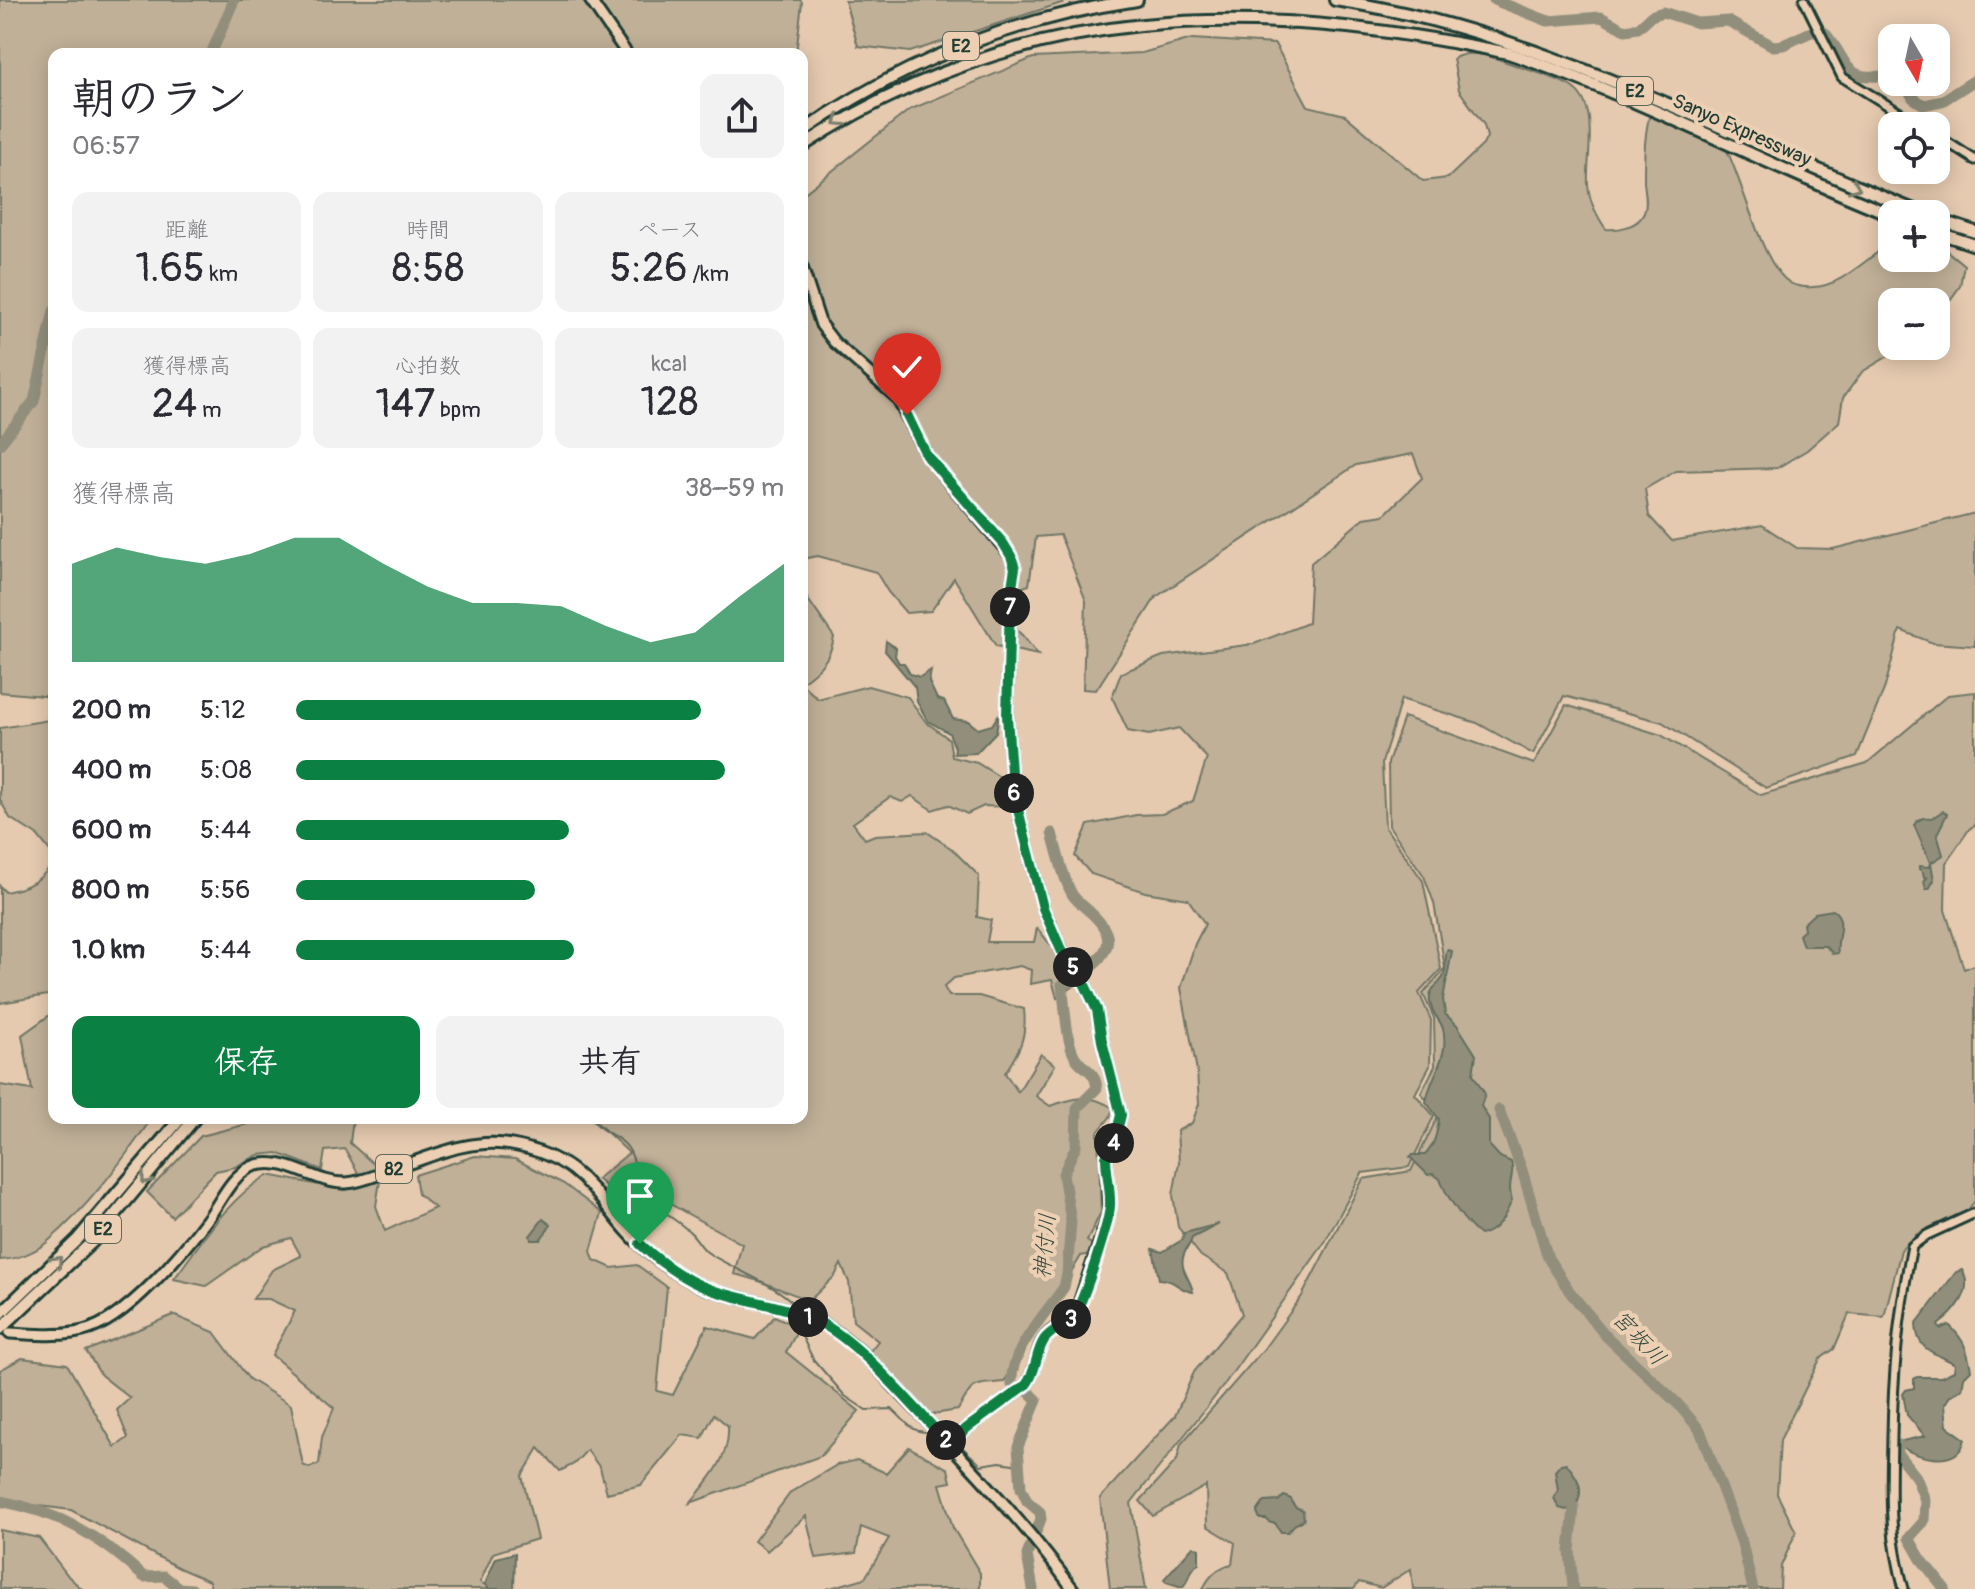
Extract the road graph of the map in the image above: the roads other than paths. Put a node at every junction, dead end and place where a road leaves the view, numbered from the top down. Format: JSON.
{"nodes":[{"id":1,"x":590,"y":0,"type":"edge"},
{"id":2,"x":1804,"y":0,"type":"edge"},
{"id":3,"x":1333,"y":5,"type":"edge"},
{"id":4,"x":1138,"y":6,"type":"edge"},
{"id":5,"x":623,"y":48,"type":"edge"},
{"id":6,"x":1898,"y":112,"type":"edge"},
{"id":7,"x":808,"y":128,"type":"edge"},
{"id":8,"x":808,"y":142,"type":"edge"},
{"id":9,"x":1950,"y":144,"type":"edge"},
{"id":10,"x":1975,"y":160,"type":"edge"},
{"id":11,"x":1889,"y":200,"type":"edge"},
{"id":12,"x":1878,"y":209,"type":"edge"},
{"id":13,"x":1950,"y":224,"type":"edge"},
{"id":14,"x":1975,"y":232,"type":"edge"},
{"id":15,"x":1950,"y":237,"type":"edge"},
{"id":16,"x":1975,"y":245,"type":"edge"},
{"id":17,"x":808,"y":285,"type":"edge"},
{"id":18,"x":176,"y":1124,"type":"edge"},
{"id":19,"x":190,"y":1124,"type":"edge"},
{"id":20,"x":1975,"y":1213,"type":"edge"},
{"id":21,"x":0,"y":1314,"type":"edge"},
{"id":22,"x":5,"y":1331,"type":"edge"},
{"id":23,"x":954,"y":1439,"type":"junction"},
{"id":24,"x":1073,"y":1589,"type":"edge"},
{"id":25,"x":1904,"y":1589,"type":"edge"}],
"edges":[{"from":1,"to":5,"type":"main road"},
{"from":2,"to":6,"type":"street"},
{"from":3,"to":11,"type":"highway","name":"Sanyo Expressway","number":"E2","one_way":true},
{"from":3,"to":12,"type":"highway","name":"Sanyo Expressway","number":"E2"},
{"from":4,"to":7,"type":"highway","number":"E2"},
{"from":4,"to":8,"type":"highway","number":"E2","one_way":true},
{"from":9,"to":10,"type":"street"},
{"from":13,"to":14,"type":"highway"},
{"from":15,"to":16,"type":"highway"},
{"from":17,"to":23,"type":"main road"},
{"from":21,"to":18,"type":"highway","number":"E2","one_way":true},
{"from":19,"to":22,"type":"highway","number":"E2","one_way":true},
{"from":20,"to":25,"type":"street"},
{"from":22,"to":23,"type":"main road","number":"82"},
{"from":23,"to":24,"type":"main road"}]}
